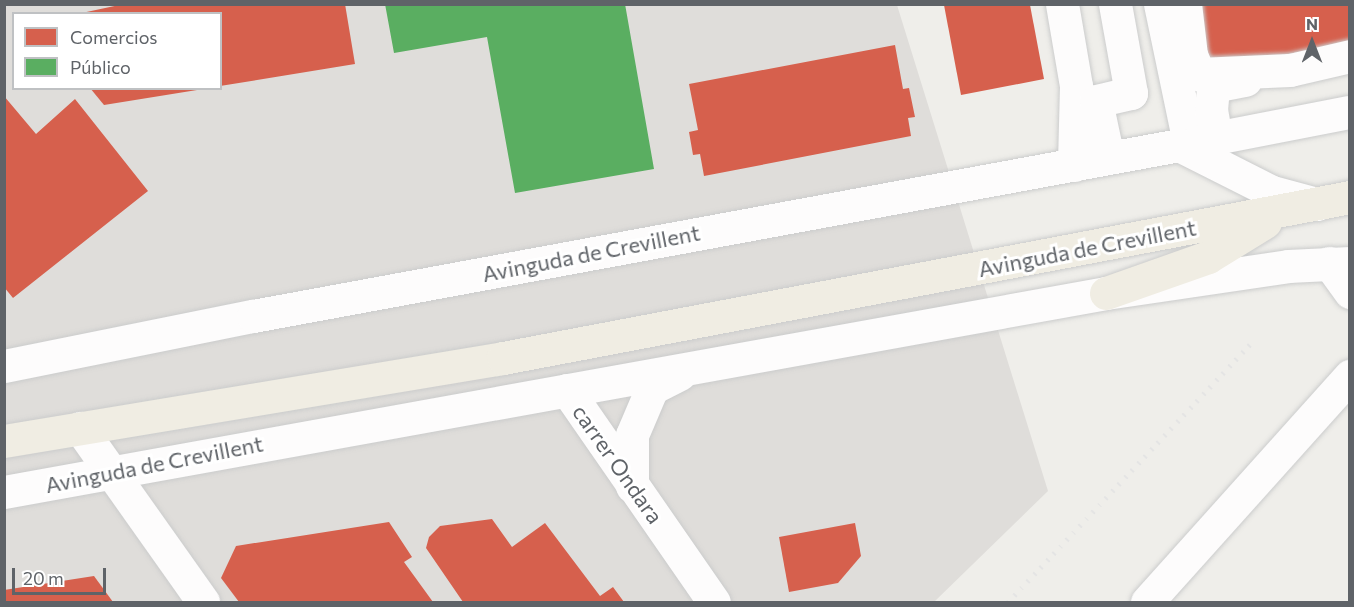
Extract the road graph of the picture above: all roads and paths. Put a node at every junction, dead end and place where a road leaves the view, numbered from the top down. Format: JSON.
{"nodes":[{"id":1,"x":1062,"y":4,"type":"edge"},
{"id":2,"x":1115,"y":4,"type":"edge"},
{"id":3,"x":1160,"y":4,"type":"edge"},
{"id":4,"x":1185,"y":4,"type":"edge"},
{"id":5,"x":1350,"y":56,"type":"edge"},
{"id":6,"x":1290,"y":70,"type":"junction"},
{"id":7,"x":1175,"y":79,"type":"junction"},
{"id":8,"x":1213,"y":86,"type":"junction"},
{"id":9,"x":1349,"y":112,"type":"edge"},
{"id":10,"x":1195,"y":142,"type":"junction"},
{"id":11,"x":1108,"y":158,"type":"junction"},
{"id":12,"x":1074,"y":165,"type":"junction"},
{"id":13,"x":1350,"y":197,"type":"edge"},
{"id":14,"x":1317,"y":204,"type":"junction"},
{"id":15,"x":1285,"y":210,"type":"junction"},
{"id":16,"x":1340,"y":263,"type":"edge"},
{"id":17,"x":1350,"y":292,"type":"edge"},
{"id":18,"x":1106,"y":293,"type":"junction"},
{"id":19,"x":503,"y":358,"type":"junction"},
{"id":20,"x":4,"y":366,"type":"edge"},
{"id":21,"x":686,"y":371,"type":"junction"},
{"id":22,"x":1350,"y":376,"type":"edge"},
{"id":23,"x":559,"y":391,"type":"junction"},
{"id":24,"x":80,"y":428,"type":"junction"},
{"id":25,"x":4,"y":441,"type":"edge"},
{"id":26,"x":108,"y":472,"type":"junction"},
{"id":27,"x":632,"y":486,"type":"junction"},
{"id":28,"x":4,"y":492,"type":"edge"},
{"id":29,"x":202,"y":603,"type":"edge"},
{"id":30,"x":714,"y":603,"type":"edge"},
{"id":31,"x":1147,"y":603,"type":"edge"}],
"edges":[{"from":1,"to":12,"type":"street"},
{"from":2,"to":11,"type":"street"},
{"from":3,"to":7,"type":"street"},
{"from":4,"to":6,"type":"street"},
{"from":5,"to":6,"type":"street"},
{"from":6,"to":8,"type":"street"},
{"from":7,"to":8,"type":"street"},
{"from":7,"to":10,"type":"street"},
{"from":8,"to":10,"type":"street"},
{"from":9,"to":10,"type":"street","name":"Avinguda de Crevillent"},
{"from":10,"to":11,"type":"street","name":"Avinguda de Crevillent"},
{"from":10,"to":14,"type":"street","name":"Avinguda de Crevillent"},
{"from":11,"to":12,"type":"street","name":"Avinguda de Crevillent"},
{"from":12,"to":20,"type":"street","name":"Avinguda de Crevillent"},
{"from":13,"to":14,"type":"highway","name":"Avinguda de Crevillent"},
{"from":14,"to":15,"type":"highway","name":"Avinguda de Crevillent"},
{"from":15,"to":18,"type":"highway"},
{"from":15,"to":19,"type":"highway","name":"Avinguda de Crevillent"},
{"from":16,"to":17,"type":"street"},
{"from":16,"to":18,"type":"street","name":"Avinguda de Crevillent"},
{"from":18,"to":21,"type":"street","name":"Avinguda de Crevillent"},
{"from":19,"to":23,"type":"street"},
{"from":19,"to":24,"type":"highway","name":"Avinguda de Crevillent"},
{"from":21,"to":23,"type":"street","name":"Avinguda de Crevillent"},
{"from":21,"to":27,"type":"street"},
{"from":22,"to":31,"type":"street"},
{"from":23,"to":26,"type":"street","name":"Avinguda de Crevillent"},
{"from":23,"to":27,"type":"street","name":"carrer Ondara"},
{"from":24,"to":25,"type":"highway","name":"Avinguda de Crevillent"},
{"from":24,"to":26,"type":"street"},
{"from":26,"to":28,"type":"street","name":"Avinguda de Crevillent"},
{"from":26,"to":29,"type":"street"},
{"from":27,"to":30,"type":"street","name":"carrer Ondara"}]}
